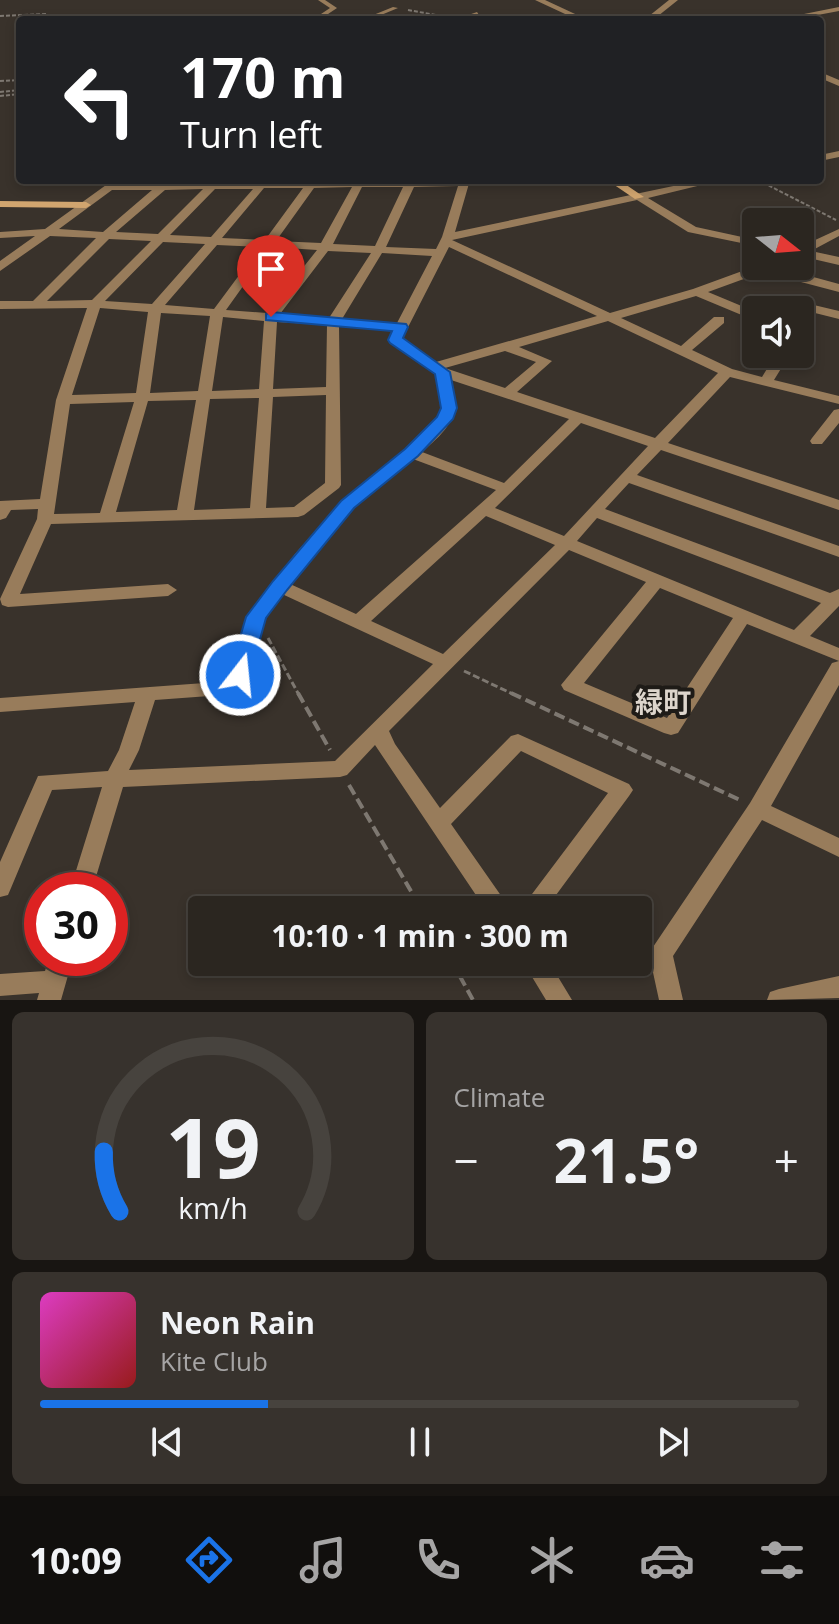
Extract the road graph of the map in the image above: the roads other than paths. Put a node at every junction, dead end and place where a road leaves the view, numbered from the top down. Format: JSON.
{"nodes":[{"id":1,"x":321,"y":0,"type":"edge"},
{"id":2,"x":539,"y":0,"type":"edge"},
{"id":3,"x":674,"y":0,"type":"edge"},
{"id":4,"x":395,"y":8,"type":"road end"},
{"id":5,"x":839,"y":9,"type":"edge"},
{"id":6,"x":477,"y":14,"type":"dead end"},
{"id":7,"x":321,"y":16,"type":"edge"},
{"id":8,"x":374,"y":16,"type":"edge"},
{"id":9,"x":469,"y":16,"type":"edge"},
{"id":10,"x":575,"y":16,"type":"edge"},
{"id":11,"x":653,"y":16,"type":"edge"},
{"id":12,"x":800,"y":16,"type":"edge"},
{"id":13,"x":114,"y":184,"type":"edge"},
{"id":14,"x":250,"y":184,"type":"edge"},
{"id":15,"x":262,"y":184,"type":"edge"},
{"id":16,"x":312,"y":184,"type":"edge"},
{"id":17,"x":359,"y":184,"type":"edge"},
{"id":18,"x":410,"y":184,"type":"edge"},
{"id":19,"x":463,"y":184,"type":"edge"},
{"id":20,"x":618,"y":184,"type":"edge"},
{"id":21,"x":699,"y":184,"type":"edge"},
{"id":22,"x":162,"y":187,"type":"junction"},
{"id":23,"x":211,"y":187,"type":"junction"},
{"id":24,"x":639,"y":197,"type":"junction"},
{"id":25,"x":0,"y":204,"type":"edge"},
{"id":26,"x":86,"y":205,"type":"junction"},
{"id":27,"x":48,"y":232,"type":"junction"},
{"id":28,"x":839,"y":232,"type":"edge"},
{"id":29,"x":0,"y":235,"type":"edge"},
{"id":30,"x":106,"y":235,"type":"junction"},
{"id":31,"x":160,"y":238,"type":"junction"},
{"id":32,"x":742,"y":240,"type":"edge"},
{"id":33,"x":214,"y":241,"type":"junction"},
{"id":34,"x":269,"y":244,"type":"junction"},
{"id":35,"x":444,"y":244,"type":"junction"},
{"id":36,"x":814,"y":245,"type":"edge"},
{"id":37,"x":325,"y":247,"type":"junction"},
{"id":38,"x":379,"y":249,"type":"junction"},
{"id":39,"x":814,"y":255,"type":"edge"},
{"id":40,"x":839,"y":261,"type":"edge"},
{"id":41,"x":0,"y":267,"type":"edge"},
{"id":42,"x":742,"y":275,"type":"edge"},
{"id":43,"x":811,"y":280,"type":"edge"},
{"id":44,"x":839,"y":288,"type":"edge"},
{"id":45,"x":697,"y":292,"type":"junction"},
{"id":46,"x":95,"y":304,"type":"junction"},
{"id":47,"x":0,"y":305,"type":"edge"},
{"id":48,"x":36,"y":305,"type":"junction"},
{"id":49,"x":155,"y":309,"type":"junction"},
{"id":50,"x":814,"y":309,"type":"edge"},
{"id":51,"x":742,"y":311,"type":"edge"},
{"id":52,"x":217,"y":314,"type":"junction"},
{"id":53,"x":839,"y":315,"type":"edge"},
{"id":54,"x":271,"y":317,"type":"junction"},
{"id":55,"x":608,"y":317,"type":"junction"},
{"id":56,"x":719,"y":320,"type":"dead end"},
{"id":57,"x":333,"y":322,"type":"junction"},
{"id":58,"x":401,"y":327,"type":"junction"},
{"id":59,"x":505,"y":346,"type":"junction"},
{"id":60,"x":683,"y":351,"type":"junction"},
{"id":61,"x":774,"y":368,"type":"edge"},
{"id":62,"x":439,"y":369,"type":"junction"},
{"id":63,"x":727,"y":372,"type":"junction"},
{"id":64,"x":766,"y":381,"type":"junction"},
{"id":65,"x":333,"y":391,"type":"junction"},
{"id":66,"x":267,"y":393,"type":"junction"},
{"id":67,"x":507,"y":394,"type":"junction"},
{"id":68,"x":205,"y":395,"type":"junction"},
{"id":69,"x":142,"y":398,"type":"junction"},
{"id":70,"x":63,"y":400,"type":"junction"},
{"id":71,"x":839,"y":400,"type":"edge"},
{"id":72,"x":839,"y":413,"type":"edge"},
{"id":73,"x":578,"y":418,"type":"junction"},
{"id":74,"x":817,"y":441,"type":"dead end"},
{"id":75,"x":656,"y":444,"type":"junction"},
{"id":76,"x":411,"y":453,"type":"junction"},
{"id":77,"x":626,"y":477,"type":"junction"},
{"id":78,"x":507,"y":489,"type":"junction"},
{"id":79,"x":839,"y":505,"type":"edge"},
{"id":80,"x":483,"y":509,"type":"junction"},
{"id":81,"x":46,"y":511,"type":"junction"},
{"id":82,"x":594,"y":511,"type":"junction"},
{"id":83,"x":258,"y":512,"type":"junction"},
{"id":84,"x":185,"y":513,"type":"junction"},
{"id":85,"x":0,"y":515,"type":"edge"},
{"id":86,"x":107,"y":515,"type":"junction"},
{"id":87,"x":567,"y":543,"type":"junction"},
{"id":88,"x":839,"y":552,"type":"edge"},
{"id":89,"x":656,"y":581,"type":"junction"},
{"id":90,"x":280,"y":586,"type":"junction"},
{"id":91,"x":168,"y":590,"type":"dead end"},
{"id":92,"x":6,"y":591,"type":"edge"},
{"id":93,"x":836,"y":598,"type":"edge"},
{"id":94,"x":743,"y":617,"type":"junction"},
{"id":95,"x":358,"y":622,"type":"junction"},
{"id":96,"x":796,"y":639,"type":"junction"},
{"id":97,"x":839,"y":655,"type":"edge"},
{"id":98,"x":447,"y":663,"type":"junction"},
{"id":99,"x":839,"y":668,"type":"edge"},
{"id":100,"x":147,"y":695,"type":"junction"},
{"id":101,"x":0,"y":705,"type":"edge"},
{"id":102,"x":378,"y":729,"type":"junction"},
{"id":103,"x":115,"y":778,"type":"junction"},
{"id":104,"x":758,"y":809,"type":"junction"},
{"id":105,"x":439,"y":823,"type":"junction"},
{"id":106,"x":839,"y":848,"type":"edge"},
{"id":107,"x":86,"y":872,"type":"edge"},
{"id":108,"x":0,"y":888,"type":"edge"},
{"id":109,"x":489,"y":896,"type":"edge"},
{"id":110,"x":542,"y":896,"type":"edge"},
{"id":111,"x":544,"y":976,"type":"edge"},
{"id":112,"x":55,"y":980,"type":"edge"},
{"id":113,"x":0,"y":985,"type":"edge"},
{"id":114,"x":839,"y":987,"type":"edge"},
{"id":115,"x":560,"y":1000,"type":"edge"},
{"id":116,"x":671,"y":1000,"type":"edge"},
{"id":117,"x":779,"y":1000,"type":"edge"}],
"edges":[{"from":1,"to":7,"type":"lane"},
{"from":2,"to":10,"type":"street"},
{"from":3,"to":11,"type":"street"},
{"from":4,"to":8,"type":"lane"},
{"from":5,"to":12,"type":"street"},
{"from":6,"to":9,"type":"lane"},
{"from":13,"to":22,"type":"street"},
{"from":13,"to":26,"type":"street"},
{"from":14,"to":23,"type":"street"},
{"from":15,"to":33,"type":"street"},
{"from":16,"to":34,"type":"street"},
{"from":17,"to":37,"type":"street"},
{"from":18,"to":38,"type":"street"},
{"from":19,"to":35,"type":"street"},
{"from":20,"to":24,"type":"street"},
{"from":21,"to":24,"type":"street"},
{"from":22,"to":23,"type":"street"},
{"from":22,"to":30,"type":"street"},
{"from":23,"to":31,"type":"street"},
{"from":24,"to":32,"type":"street"},
{"from":24,"to":35,"type":"street"},
{"from":25,"to":26,"type":"street"},
{"from":26,"to":27,"type":"street"},
{"from":27,"to":29,"type":"street"},
{"from":27,"to":30,"type":"street"},
{"from":27,"to":41,"type":"street"},
{"from":28,"to":36,"type":"street"},
{"from":30,"to":31,"type":"street"},
{"from":30,"to":48,"type":"street"},
{"from":31,"to":33,"type":"street"},
{"from":31,"to":46,"type":"street"},
{"from":33,"to":34,"type":"street"},
{"from":33,"to":49,"type":"street"},
{"from":34,"to":37,"type":"street"},
{"from":34,"to":52,"type":"street"},
{"from":35,"to":38,"type":"street"},
{"from":35,"to":55,"type":"street"},
{"from":35,"to":58,"type":"street"},
{"from":37,"to":38,"type":"street"},
{"from":37,"to":54,"type":"street"},
{"from":38,"to":57,"type":"street"},
{"from":39,"to":40,"type":"street"},
{"from":42,"to":45,"type":"street"},
{"from":43,"to":44,"type":"street"},
{"from":45,"to":51,"type":"street"},
{"from":45,"to":55,"type":"street"},
{"from":46,"to":48,"type":"street"},
{"from":46,"to":49,"type":"street"},
{"from":46,"to":70,"type":"street"},
{"from":47,"to":48,"type":"street"},
{"from":49,"to":52,"type":"street"},
{"from":49,"to":69,"type":"street"},
{"from":50,"to":53,"type":"street"},
{"from":52,"to":54,"type":"street"},
{"from":52,"to":68,"type":"street"},
{"from":54,"to":57,"type":"street"},
{"from":54,"to":66,"type":"street"},
{"from":55,"to":59,"type":"street"},
{"from":55,"to":60,"type":"street"},
{"from":56,"to":60,"type":"street"},
{"from":57,"to":58,"type":"street"},
{"from":57,"to":65,"type":"street"},
{"from":58,"to":62,"type":"street"},
{"from":59,"to":62,"type":"street"},
{"from":59,"to":67,"type":"street"},
{"from":60,"to":63,"type":"street"},
{"from":61,"to":64,"type":"street"},
{"from":62,"to":67,"type":"street"},
{"from":62,"to":76,"type":"street"},
{"from":63,"to":64,"type":"street"},
{"from":63,"to":75,"type":"street"},
{"from":64,"to":71,"type":"street"},
{"from":65,"to":66,"type":"street"},
{"from":65,"to":83,"type":"street"},
{"from":66,"to":68,"type":"street"},
{"from":66,"to":83,"type":"street"},
{"from":67,"to":73,"type":"street"},
{"from":68,"to":69,"type":"street"},
{"from":68,"to":84,"type":"street"},
{"from":69,"to":70,"type":"street"},
{"from":69,"to":86,"type":"street"},
{"from":70,"to":81,"type":"street"},
{"from":72,"to":74,"type":"street"},
{"from":73,"to":75,"type":"street"},
{"from":73,"to":78,"type":"street"},
{"from":75,"to":77,"type":"street"},
{"from":75,"to":79,"type":"street"},
{"from":76,"to":78,"type":"street"},
{"from":76,"to":90,"type":"street"},
{"from":77,"to":82,"type":"street"},
{"from":77,"to":88,"type":"street"},
{"from":78,"to":80,"type":"street"},
{"from":80,"to":87,"type":"street"},
{"from":80,"to":95,"type":"street"},
{"from":81,"to":85,"type":"street"},
{"from":81,"to":86,"type":"street"},
{"from":81,"to":92,"type":"street"},
{"from":82,"to":87,"type":"street"},
{"from":82,"to":93,"type":"street"},
{"from":83,"to":84,"type":"street"},
{"from":84,"to":86,"type":"street"},
{"from":87,"to":89,"type":"street"},
{"from":87,"to":98,"type":"street"},
{"from":89,"to":94,"type":"street"},
{"from":89,"to":94,"type":"street"},
{"from":90,"to":95,"type":"street"},
{"from":90,"to":100,"type":"street"},
{"from":91,"to":92,"type":"street"},
{"from":93,"to":96,"type":"street"},
{"from":94,"to":96,"type":"street"},
{"from":95,"to":98,"type":"street"},
{"from":96,"to":97,"type":"street"},
{"from":98,"to":102,"type":"street"},
{"from":99,"to":104,"type":"street"},
{"from":100,"to":101,"type":"street"},
{"from":100,"to":103,"type":"street"},
{"from":102,"to":103,"type":"street"},
{"from":102,"to":105,"type":"street"},
{"from":103,"to":107,"type":"street"},
{"from":103,"to":108,"type":"street"},
{"from":104,"to":106,"type":"street"},
{"from":104,"to":116,"type":"street"},
{"from":105,"to":109,"type":"street"},
{"from":105,"to":110,"type":"street"},
{"from":111,"to":115,"type":"street"},
{"from":112,"to":113,"type":"street"},
{"from":114,"to":117,"type":"street"}]}
